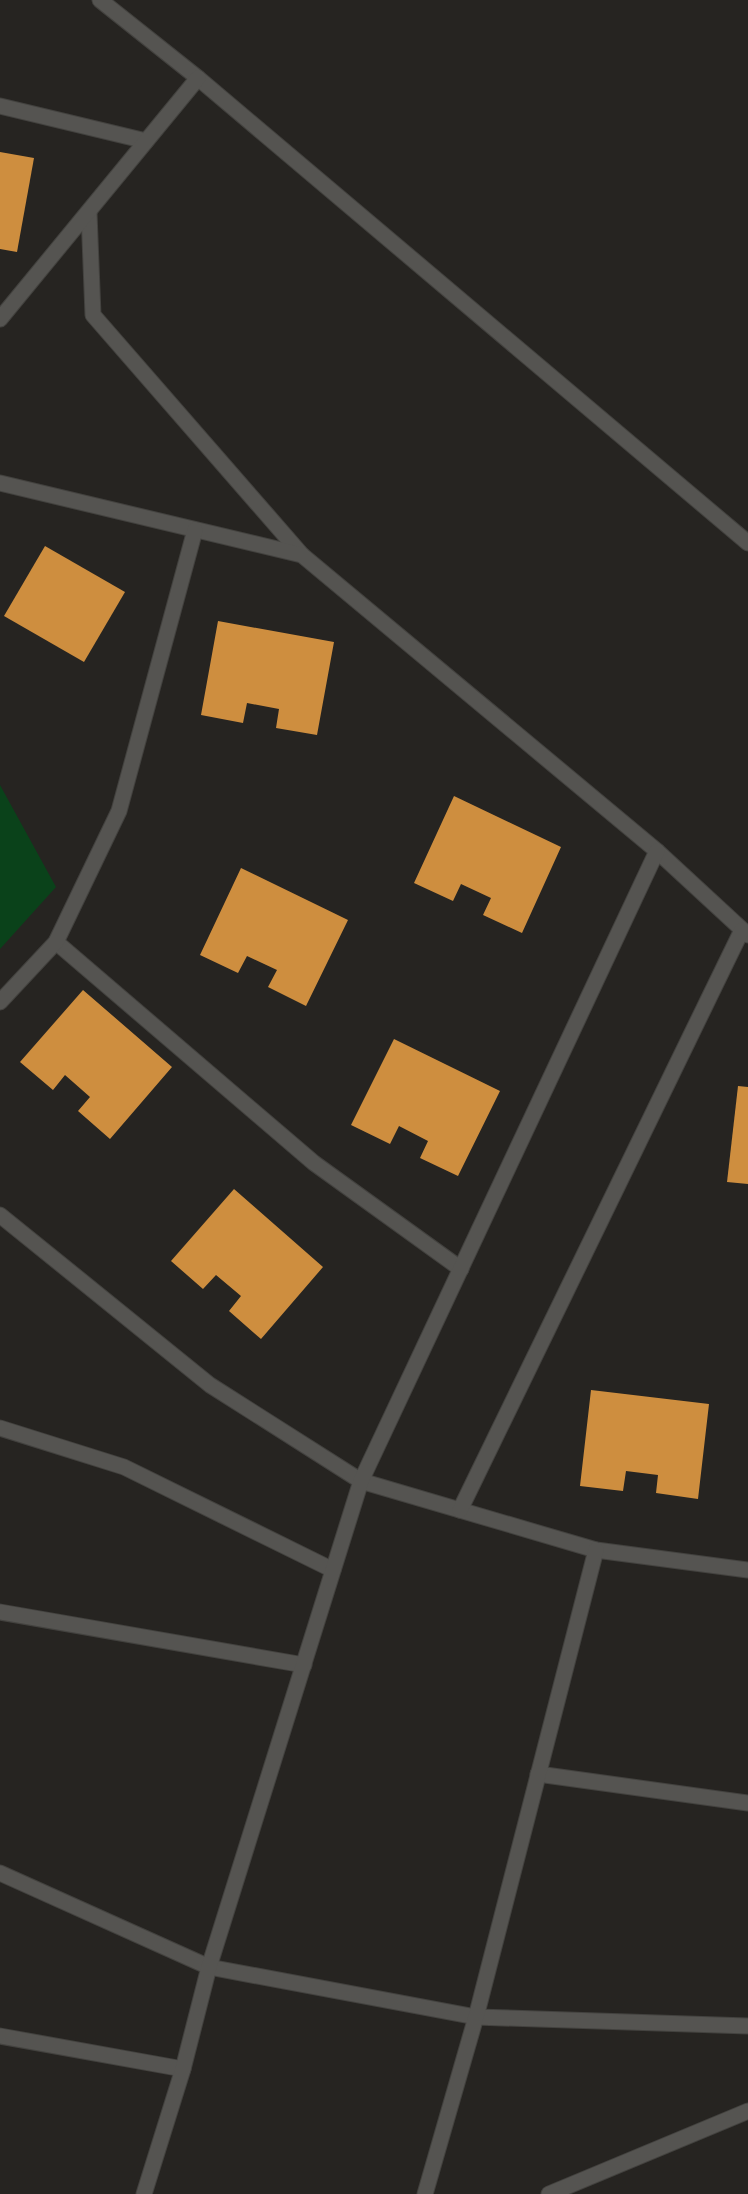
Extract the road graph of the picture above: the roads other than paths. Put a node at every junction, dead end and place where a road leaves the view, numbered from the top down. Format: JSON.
{"nodes":[{"id":1,"x":100,"y":0,"type":"edge"},
{"id":2,"x":198,"y":78,"type":"junction"},
{"id":3,"x":0,"y":106,"type":"edge"},
{"id":4,"x":146,"y":142,"type":"junction"},
{"id":5,"x":89,"y":212,"type":"junction"},
{"id":6,"x":0,"y":319,"type":"edge"},
{"id":7,"x":0,"y":483,"type":"edge"},
{"id":8,"x":195,"y":530,"type":"junction"},
{"id":9,"x":748,"y":543,"type":"edge"},
{"id":10,"x":302,"y":554,"type":"junction"},
{"id":11,"x":657,"y":851,"type":"junction"},
{"id":12,"x":745,"y":932,"type":"edge"},
{"id":13,"x":56,"y":942,"type":"junction"},
{"id":14,"x":0,"y":1002,"type":"edge"},
{"id":15,"x":0,"y":1215,"type":"edge"},
{"id":16,"x":461,"y":1269,"type":"junction"},
{"id":17,"x":0,"y":1428,"type":"edge"},
{"id":18,"x":361,"y":1481,"type":"junction"},
{"id":19,"x":460,"y":1510,"type":"junction"},
{"id":20,"x":596,"y":1550,"type":"junction"},
{"id":21,"x":334,"y":1570,"type":"junction"},
{"id":22,"x":748,"y":1570,"type":"edge"},
{"id":23,"x":0,"y":1612,"type":"edge"},
{"id":24,"x":304,"y":1665,"type":"junction"},
{"id":25,"x":538,"y":1774,"type":"junction"},
{"id":26,"x":748,"y":1803,"type":"edge"},
{"id":27,"x":0,"y":1873,"type":"edge"},
{"id":28,"x":210,"y":1967,"type":"junction"},
{"id":29,"x":476,"y":2017,"type":"junction"},
{"id":30,"x":748,"y":2026,"type":"edge"},
{"id":31,"x":0,"y":2036,"type":"edge"},
{"id":32,"x":183,"y":2069,"type":"junction"},
{"id":33,"x":748,"y":2111,"type":"edge"},
{"id":34,"x":144,"y":2194,"type":"edge"},
{"id":35,"x":425,"y":2194,"type":"edge"},
{"id":36,"x":549,"y":2194,"type":"edge"}],
"edges":[{"from":1,"to":2,"type":"street"},
{"from":2,"to":4,"type":"street"},
{"from":2,"to":9,"type":"street"},
{"from":3,"to":4,"type":"street"},
{"from":4,"to":5,"type":"street"},
{"from":5,"to":6,"type":"street"},
{"from":5,"to":10,"type":"street"},
{"from":7,"to":8,"type":"street"},
{"from":8,"to":10,"type":"street"},
{"from":8,"to":13,"type":"street"},
{"from":10,"to":11,"type":"street"},
{"from":11,"to":12,"type":"street"},
{"from":11,"to":16,"type":"street"},
{"from":12,"to":19,"type":"street"},
{"from":13,"to":14,"type":"street"},
{"from":13,"to":16,"type":"street"},
{"from":15,"to":18,"type":"street"},
{"from":16,"to":18,"type":"street"},
{"from":17,"to":21,"type":"street"},
{"from":18,"to":19,"type":"street"},
{"from":18,"to":21,"type":"street"},
{"from":19,"to":20,"type":"street"},
{"from":20,"to":22,"type":"street"},
{"from":20,"to":25,"type":"street"},
{"from":21,"to":24,"type":"street"},
{"from":23,"to":24,"type":"street"},
{"from":24,"to":28,"type":"street"},
{"from":25,"to":26,"type":"street"},
{"from":25,"to":29,"type":"street"},
{"from":27,"to":28,"type":"street"},
{"from":28,"to":29,"type":"street"},
{"from":28,"to":32,"type":"street"},
{"from":29,"to":30,"type":"street"},
{"from":29,"to":35,"type":"street"},
{"from":31,"to":32,"type":"street"},
{"from":32,"to":34,"type":"street"},
{"from":33,"to":36,"type":"street"}]}
